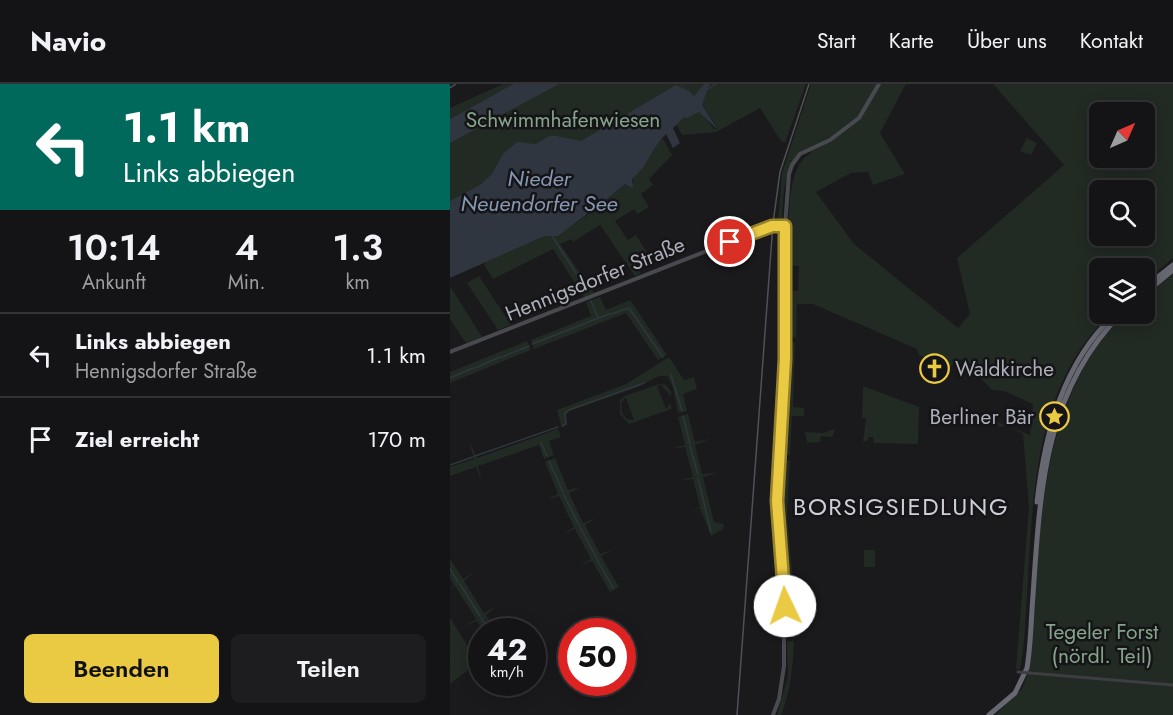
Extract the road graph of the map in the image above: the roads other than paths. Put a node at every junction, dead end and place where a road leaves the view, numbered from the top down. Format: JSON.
{"nodes":[{"id":1,"x":879,"y":84,"type":"edge"},
{"id":2,"x":785,"y":226,"type":"junction"},
{"id":3,"x":1173,"y":265,"type":"edge"},
{"id":4,"x":1173,"y":270,"type":"edge"},
{"id":5,"x":1155,"y":279,"type":"edge"},
{"id":6,"x":1155,"y":285,"type":"edge"},
{"id":7,"x":1106,"y":324,"type":"edge"},
{"id":8,"x":1112,"y":324,"type":"edge"},
{"id":9,"x":450,"y":352,"type":"edge"},
{"id":10,"x":1018,"y":672,"type":"dead end"},
{"id":11,"x":1173,"y":685,"type":"edge"},
{"id":12,"x":773,"y":715,"type":"edge"},
{"id":13,"x":984,"y":715,"type":"edge"},
{"id":14,"x":989,"y":715,"type":"edge"}],
"edges":[{"from":1,"to":2,"type":"main road"},
{"from":2,"to":9,"type":"main road","name":"Hennigsdorfer Straße"},
{"from":2,"to":12,"type":"main road"},
{"from":3,"to":5,"type":"highway"},
{"from":4,"to":6,"type":"highway"},
{"from":7,"to":13,"type":"highway"},
{"from":8,"to":14,"type":"highway"},
{"from":10,"to":11,"type":"street","bridge":true}]}
